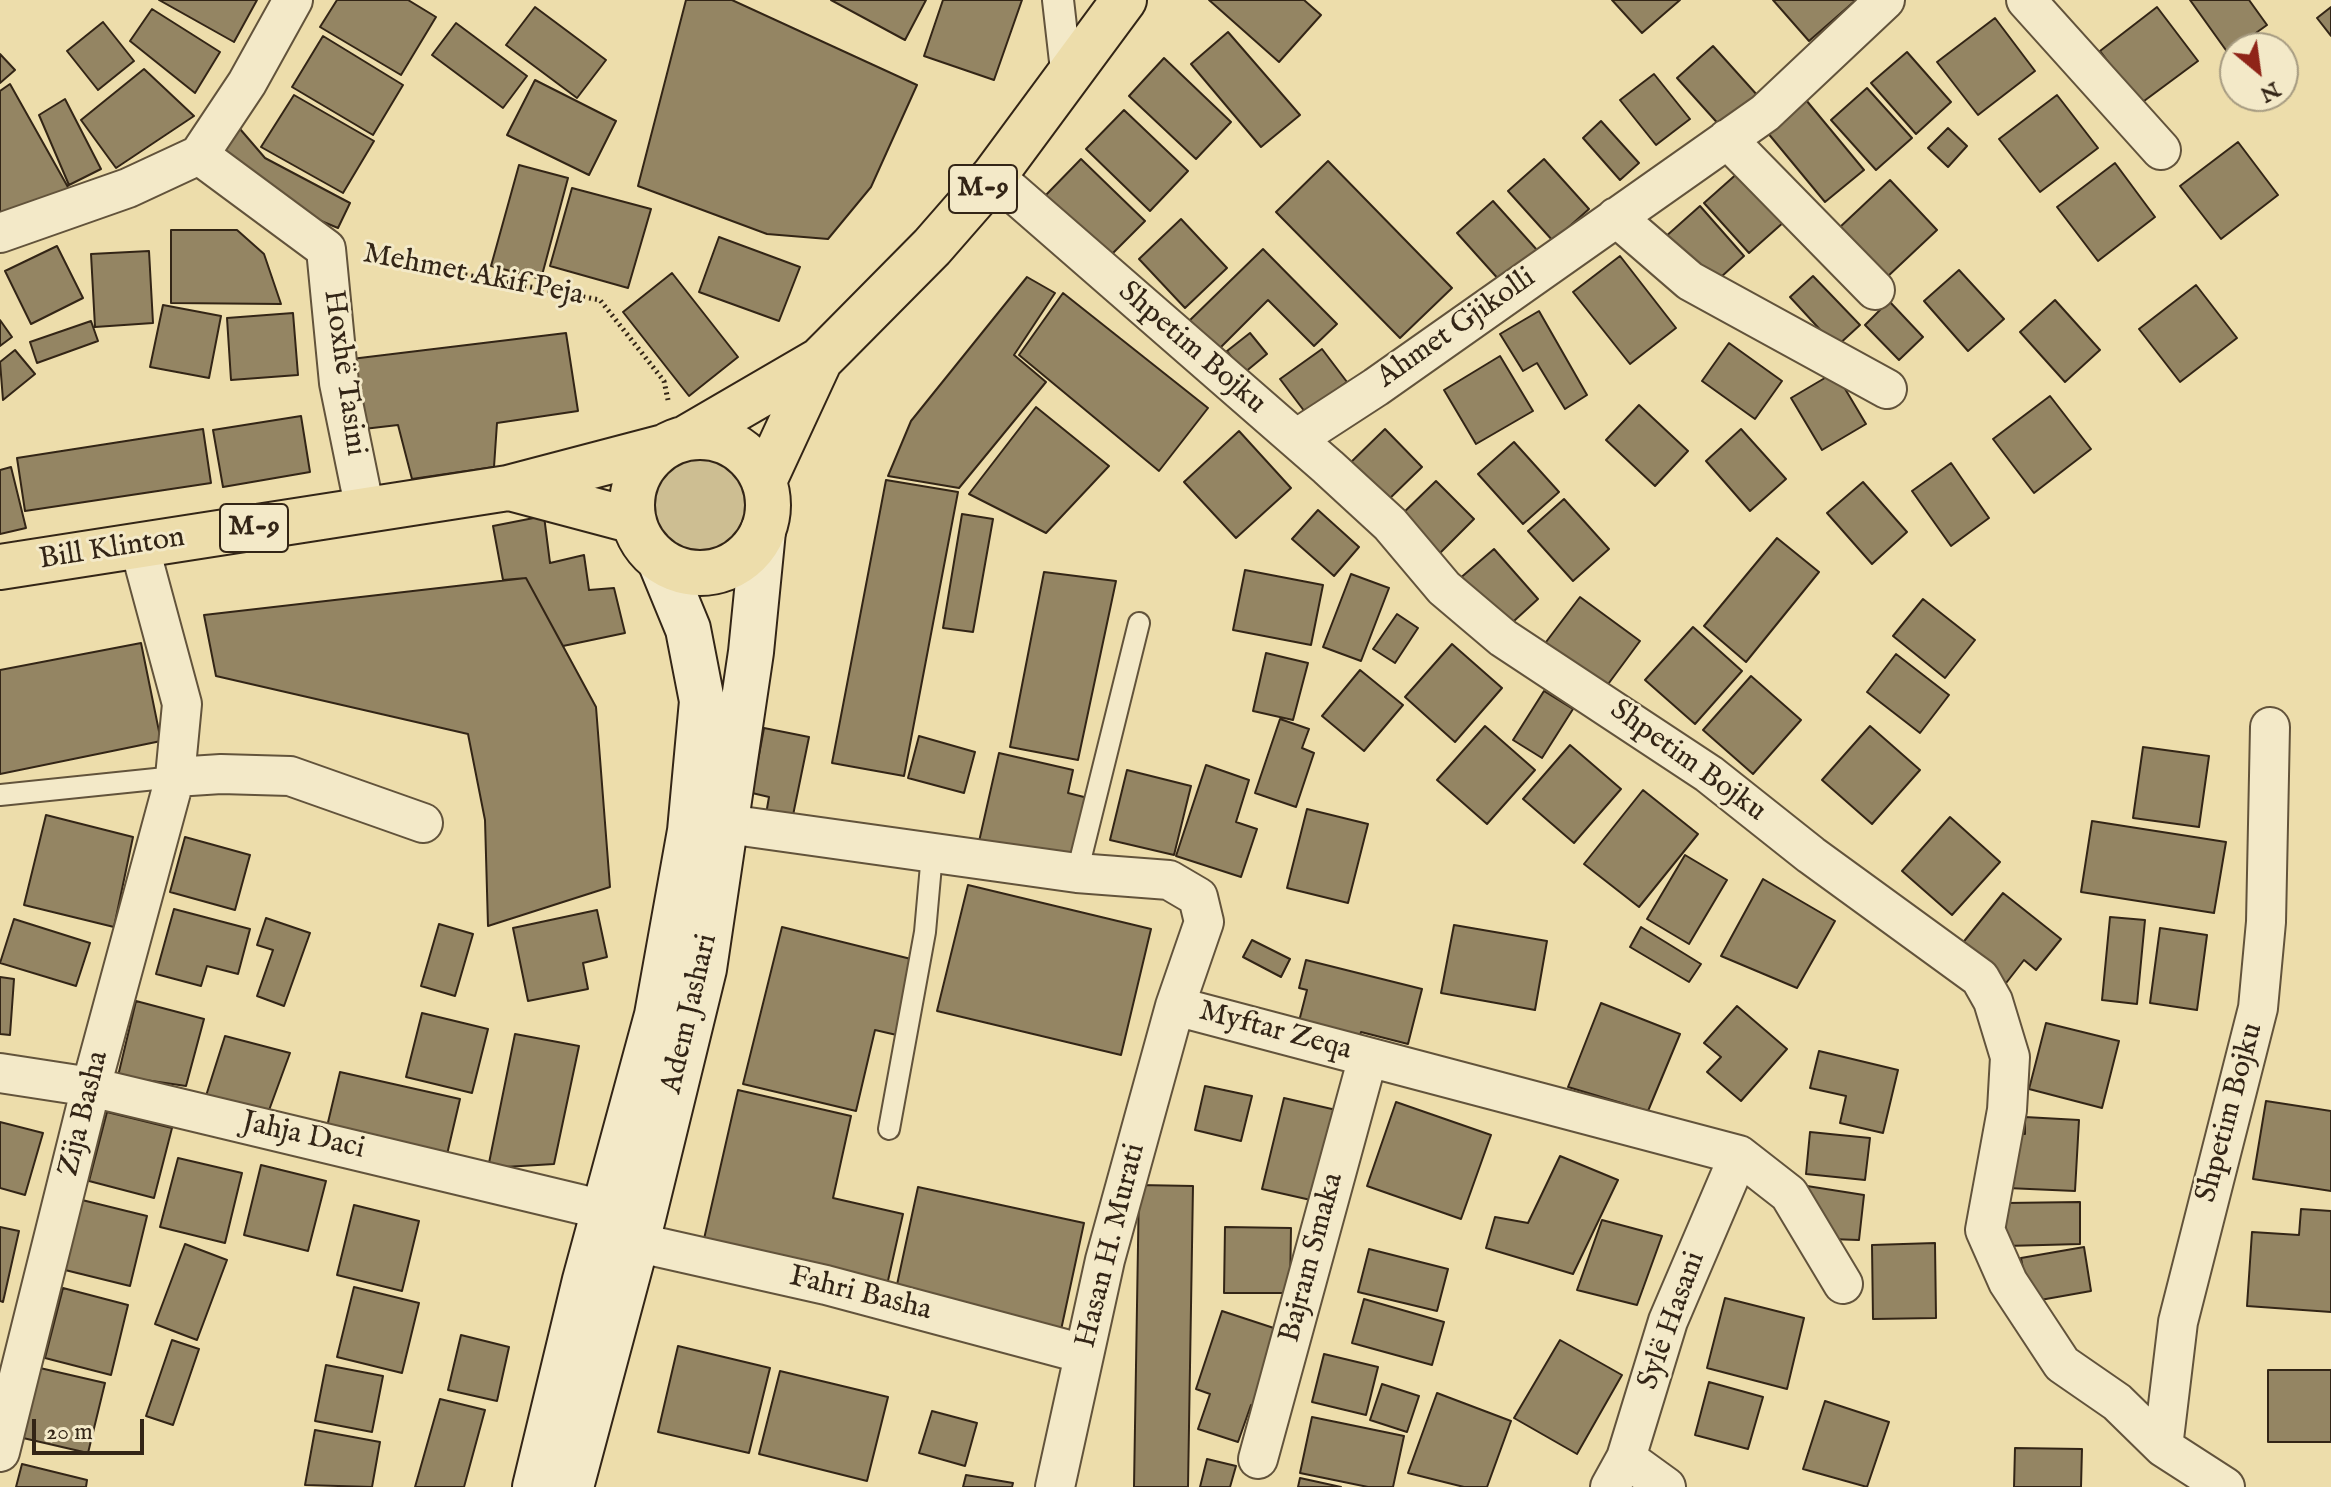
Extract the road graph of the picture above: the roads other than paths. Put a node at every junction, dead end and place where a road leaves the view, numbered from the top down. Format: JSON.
{"nodes":[{"id":1,"x":293,"y":0,"type":"edge"},
{"id":2,"x":1058,"y":0,"type":"edge"},
{"id":3,"x":1124,"y":0,"type":"edge"},
{"id":4,"x":1885,"y":0,"type":"edge"},
{"id":5,"x":2026,"y":0,"type":"edge"},
{"id":6,"x":1067,"y":79,"type":"junction"},
{"id":7,"x":1727,"y":139,"type":"junction"},
{"id":8,"x":2161,"y":150,"type":"dead end"},
{"id":9,"x":199,"y":155,"type":"junction"},
{"id":10,"x":994,"y":176,"type":"junction"},
{"id":11,"x":1616,"y":217,"type":"junction"},
{"id":12,"x":0,"y":233,"type":"edge"},
{"id":13,"x":1875,"y":290,"type":"dead end"},
{"id":14,"x":820,"y":360,"type":"junction"},
{"id":15,"x":1887,"y":389,"type":"dead end"},
{"id":16,"x":1296,"y":439,"type":"junction"},
{"id":17,"x":676,"y":442,"type":"junction"},
{"id":18,"x":764,"y":481,"type":"junction"},
{"id":19,"x":508,"y":488,"type":"junction"},
{"id":20,"x":365,"y":510,"type":"junction"},
{"id":21,"x":634,"y":521,"type":"junction"},
{"id":22,"x":763,"y":531,"type":"junction"},
{"id":23,"x":139,"y":545,"type":"junction"},
{"id":24,"x":660,"y":561,"type":"junction"},
{"id":25,"x":0,"y":567,"type":"edge"},
{"id":26,"x":1139,"y":623,"type":"dead end"},
{"id":27,"x":2270,"y":727,"type":"dead end"},
{"id":28,"x":175,"y":777,"type":"junction"},
{"id":29,"x":0,"y":795,"type":"edge"},
{"id":30,"x":423,"y":823,"type":"dead end"},
{"id":31,"x":727,"y":824,"type":"junction"},
{"id":32,"x":932,"y":854,"type":"junction"},
{"id":33,"x":1077,"y":873,"type":"junction"},
{"id":34,"x":1175,"y":1006,"type":"junction"},
{"id":35,"x":1368,"y":1057,"type":"junction"},
{"id":36,"x":0,"y":1073,"type":"edge"},
{"id":37,"x":91,"y":1087,"type":"junction"},
{"id":38,"x":889,"y":1129,"type":"dead end"},
{"id":39,"x":1739,"y":1155,"type":"junction"},
{"id":40,"x":604,"y":1210,"type":"junction"},
{"id":41,"x":635,"y":1242,"type":"junction"},
{"id":42,"x":1843,"y":1284,"type":"dead end"},
{"id":43,"x":1084,"y":1354,"type":"junction"},
{"id":44,"x":2163,"y":1447,"type":"junction"},
{"id":45,"x":0,"y":1452,"type":"edge"},
{"id":46,"x":1258,"y":1459,"type":"dead end"},
{"id":47,"x":1618,"y":1472,"type":"edge"},
{"id":48,"x":535,"y":1487,"type":"edge"},
{"id":49,"x":571,"y":1487,"type":"edge"},
{"id":50,"x":1055,"y":1487,"type":"edge"},
{"id":51,"x":1666,"y":1487,"type":"edge"},
{"id":52,"x":2225,"y":1487,"type":"edge"}],
"edges":[{"from":1,"to":9,"type":"street"},
{"from":2,"to":6,"type":"street"},
{"from":3,"to":6,"type":"main road","number":"M-9"},
{"from":4,"to":7,"type":"street","name":"Ahmet Gjikolli"},
{"from":5,"to":8,"type":"street"},
{"from":6,"to":10,"type":"main road","number":"M-9"},
{"from":7,"to":11,"type":"street","name":"Ahmet Gjikolli"},
{"from":7,"to":13,"type":"street"},
{"from":9,"to":12,"type":"street"},
{"from":9,"to":20,"type":"street","name":"Hoxhë Tasini"},
{"from":10,"to":14,"type":"main road","number":"M-9"},
{"from":10,"to":16,"type":"street","name":"Shpetim Bojku"},
{"from":11,"to":15,"type":"street"},
{"from":11,"to":16,"type":"street","name":"Ahmet Gjikolli"},
{"from":14,"to":17,"type":"main road","number":"M-9"},
{"from":14,"to":18,"type":"main road","number":"M-9"},
{"from":16,"to":44,"type":"street","name":"Shpetim Bojku"},
{"from":17,"to":18,"type":"main road","number":"M-9"},
{"from":17,"to":19,"type":"main road","name":"Bill Klinton","number":"M-9"},
{"from":17,"to":21,"type":"main road","number":"M-9"},
{"from":18,"to":22,"type":"main road","number":"M-9"},
{"from":19,"to":20,"type":"main road","name":"Bill Klinton","number":"M-9"},
{"from":19,"to":21,"type":"main road","name":"Bill Klinton","number":"M-9"},
{"from":20,"to":23,"type":"main road","name":"Bill Klinton","number":"M-9"},
{"from":21,"to":24,"type":"main road"},
{"from":22,"to":24,"type":"main road"},
{"from":22,"to":31,"type":"main road","name":"Adem Jashari"},
{"from":23,"to":25,"type":"main road","name":"Bill Klinton","number":"M-9"},
{"from":23,"to":28,"type":"street","name":"Zija Basha"},
{"from":24,"to":40,"type":"main road","name":"Adem Jashari"},
{"from":26,"to":33,"type":"lane"},
{"from":27,"to":44,"type":"street","name":"Shpetim Bojku"},
{"from":28,"to":29,"type":"lane"},
{"from":28,"to":30,"type":"street"},
{"from":28,"to":37,"type":"street","name":"Zija Basha"},
{"from":31,"to":32,"type":"street","name":"Myftar Zeqa"},
{"from":31,"to":41,"type":"main road","name":"Adem Jashari"},
{"from":32,"to":33,"type":"street","name":"Myftar Zeqa"},
{"from":32,"to":38,"type":"lane"},
{"from":33,"to":34,"type":"street","name":"Myftar Zeqa"},
{"from":34,"to":35,"type":"street","name":"Myftar Zeqa"},
{"from":34,"to":43,"type":"street","name":"Hasan H. Murati"},
{"from":35,"to":39,"type":"street","name":"Myftar Zeqa"},
{"from":35,"to":46,"type":"street","name":"Bajram Smaka"},
{"from":36,"to":37,"type":"street","name":"Jahja Daci"},
{"from":37,"to":40,"type":"street","name":"Jahja Daci"},
{"from":37,"to":45,"type":"street","name":"Zija Basha"},
{"from":39,"to":42,"type":"street","name":"Myftar Zeqa"},
{"from":39,"to":47,"type":"street","name":"Sylë Hasani"},
{"from":40,"to":48,"type":"main road","name":"Adem Jashari"},
{"from":41,"to":43,"type":"street","name":"Fahri Basha"},
{"from":41,"to":49,"type":"main road","name":"Adem Jashari"},
{"from":43,"to":50,"type":"street","name":"Hasan H. Murati"},
{"from":44,"to":52,"type":"street","name":"Shpetim Bojku"},
{"from":47,"to":51,"type":"street"}]}
